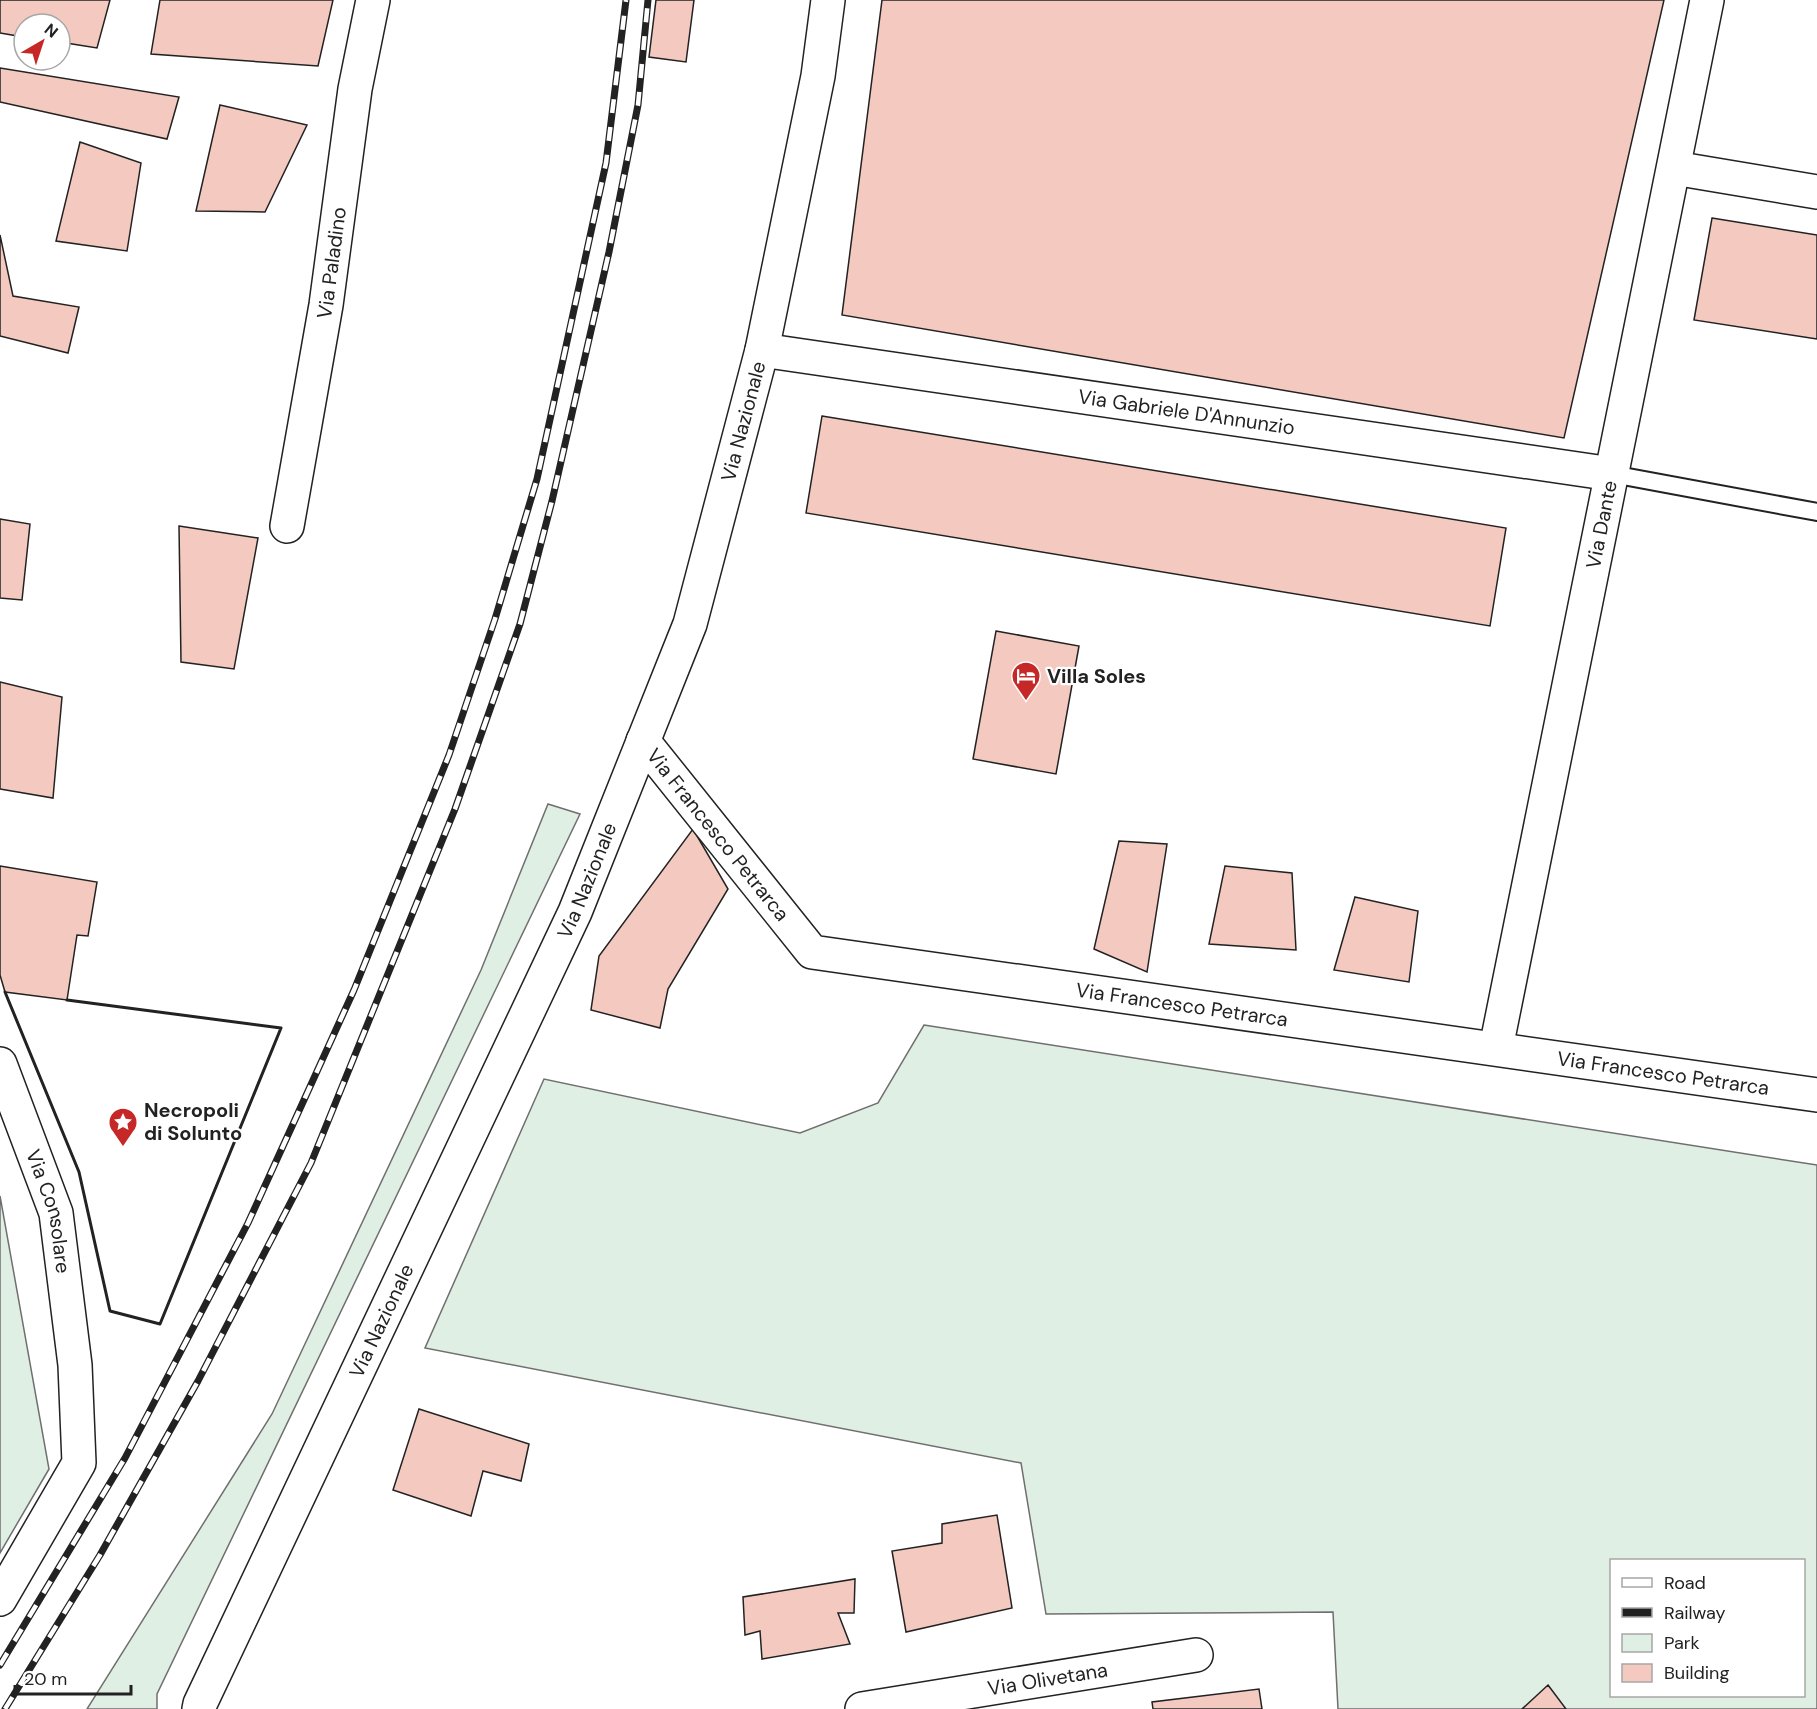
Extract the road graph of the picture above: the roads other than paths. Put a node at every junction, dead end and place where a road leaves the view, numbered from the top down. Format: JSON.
{"nodes":[{"id":1,"x":373,"y":0,"type":"edge"},
{"id":2,"x":828,"y":0,"type":"edge"},
{"id":3,"x":1707,"y":0,"type":"edge"},
{"id":4,"x":1674,"y":168,"type":"junction"},
{"id":5,"x":1817,"y":192,"type":"edge"},
{"id":6,"x":762,"y":350,"type":"junction"},
{"id":7,"x":1612,"y":474,"type":"junction"},
{"id":8,"x":1817,"y":512,"type":"edge"},
{"id":9,"x":286,"y":526,"type":"dead end"},
{"id":10,"x":643,"y":741,"type":"junction"},
{"id":11,"x":1496,"y":1048,"type":"junction"},
{"id":12,"x":0,"y":1064,"type":"edge"},
{"id":13,"x":1817,"y":1095,"type":"edge"},
{"id":14,"x":0,"y":1599,"type":"edge"},
{"id":15,"x":1196,"y":1655,"type":"dead end"},
{"id":16,"x":199,"y":1709,"type":"edge"},
{"id":17,"x":862,"y":1709,"type":"edge"}],
"edges":[{"from":1,"to":9,"type":"street","name":"Via Paladino"},
{"from":2,"to":6,"type":"street","name":"Via Nazionale"},
{"from":3,"to":4,"type":"street","name":"Via Dante"},
{"from":4,"to":5,"type":"street"},
{"from":4,"to":7,"type":"street","name":"Via Dante"},
{"from":6,"to":7,"type":"street","name":"Via Gabriele D'Annunzio"},
{"from":6,"to":10,"type":"street","name":"Via Nazionale"},
{"from":7,"to":8,"type":"lane"},
{"from":7,"to":11,"type":"street","name":"Via Dante"},
{"from":10,"to":11,"type":"street","name":"Via Francesco Petrarca"},
{"from":10,"to":16,"type":"street","name":"Via Nazionale"},
{"from":11,"to":13,"type":"street","name":"Via Francesco Petrarca"},
{"from":12,"to":14,"type":"street","name":"Via Consolare"},
{"from":15,"to":17,"type":"street","name":"Via Olivetana"}]}
